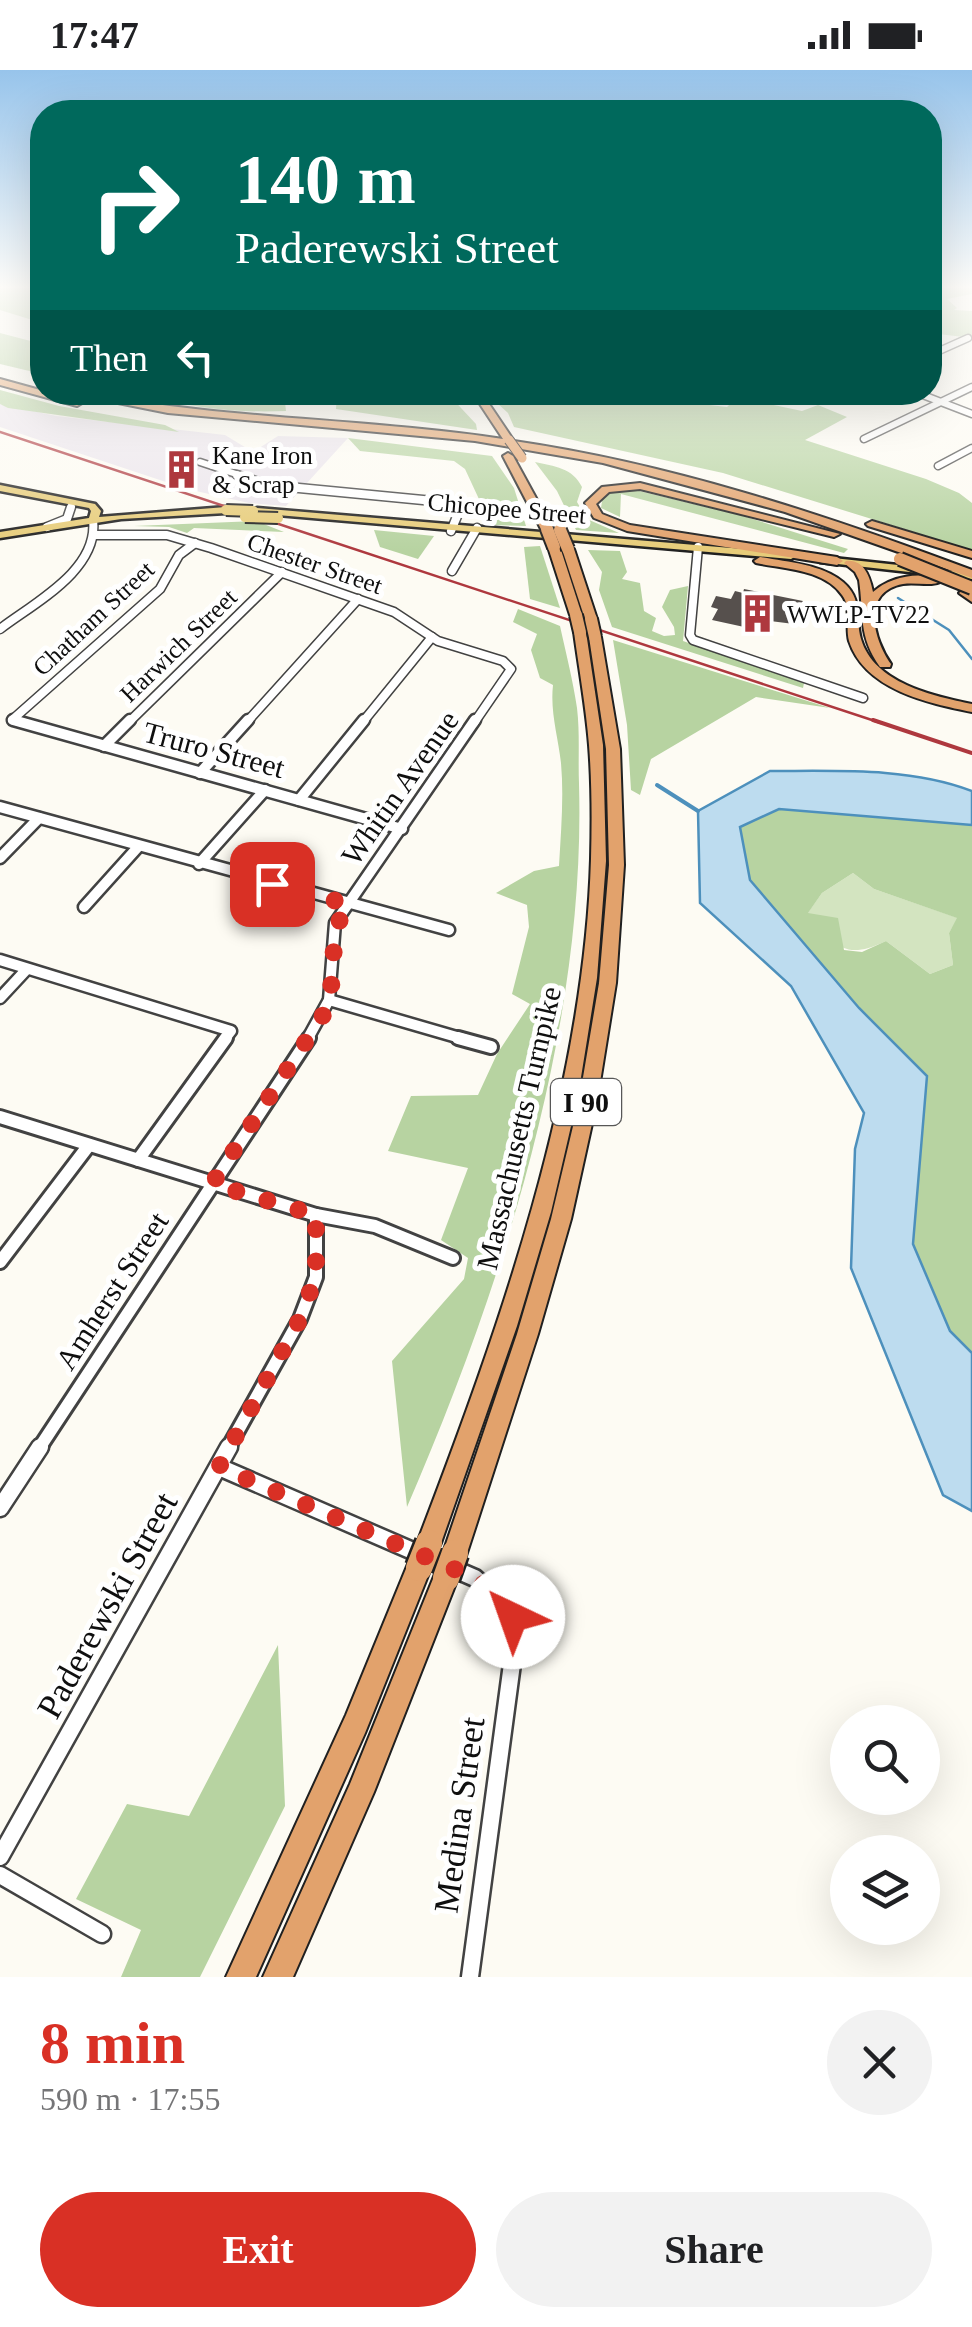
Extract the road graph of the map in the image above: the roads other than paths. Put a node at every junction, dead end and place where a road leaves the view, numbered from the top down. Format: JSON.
{"nodes":[{"id":1,"x":0,"y":374,"type":"edge"},
{"id":2,"x":0,"y":382,"type":"edge"},
{"id":3,"x":30,"y":383,"type":"edge"},
{"id":4,"x":972,"y":387,"type":"edge"},
{"id":5,"x":30,"y":390,"type":"edge"},
{"id":6,"x":944,"y":401,"type":"joint"},
{"id":7,"x":94,"y":405,"type":"edge"},
{"id":8,"x":143,"y":405,"type":"edge"},
{"id":9,"x":474,"y":405,"type":"edge"},
{"id":10,"x":484,"y":405,"type":"edge"},
{"id":11,"x":936,"y":405,"type":"edge"},
{"id":12,"x":972,"y":411,"type":"edge"},
{"id":13,"x":503,"y":438,"type":"junction"},
{"id":14,"x":864,"y":439,"type":"dead end"},
{"id":15,"x":972,"y":448,"type":"edge"},
{"id":16,"x":200,"y":462,"type":"dead end"},
{"id":17,"x":938,"y":466,"type":"dead end"},
{"id":18,"x":658,"y":472,"type":"junction"},
{"id":19,"x":0,"y":488,"type":"edge"},
{"id":20,"x":55,"y":500,"type":"junction"},
{"id":21,"x":88,"y":506,"type":"junction"},
{"id":22,"x":72,"y":507,"type":"junction"},
{"id":23,"x":169,"y":512,"type":"junction"},
{"id":24,"x":95,"y":526,"type":"junction"},
{"id":25,"x":452,"y":528,"type":"junction"},
{"id":26,"x":37,"y":529,"type":"junction"},
{"id":27,"x":554,"y":530,"type":"junction"},
{"id":28,"x":475,"y":531,"type":"junction"},
{"id":29,"x":834,"y":534,"type":"junction"},
{"id":30,"x":0,"y":535,"type":"edge"},
{"id":31,"x":195,"y":543,"type":"junction"},
{"id":32,"x":698,"y":551,"type":"junction"},
{"id":33,"x":972,"y":555,"type":"edge"},
{"id":34,"x":760,"y":561,"type":"junction"},
{"id":35,"x":844,"y":562,"type":"junction"},
{"id":36,"x":452,"y":571,"type":"dead end"},
{"id":37,"x":282,"y":572,"type":"junction"},
{"id":38,"x":863,"y":572,"type":"junction"},
{"id":39,"x":972,"y":576,"type":"edge"},
{"id":40,"x":937,"y":580,"type":"junction"},
{"id":41,"x":970,"y":591,"type":"edge"},
{"id":42,"x":358,"y":599,"type":"junction"},
{"id":43,"x":868,"y":611,"type":"junction"},
{"id":44,"x":585,"y":626,"type":"junction"},
{"id":45,"x":0,"y":629,"type":"edge"},
{"id":46,"x":432,"y":638,"type":"junction"},
{"id":47,"x":510,"y":666,"type":"joint"},
{"id":48,"x":863,"y":698,"type":"dead end"},
{"id":49,"x":972,"y":700,"type":"edge"},
{"id":50,"x":972,"y":708,"type":"edge"},
{"id":51,"x":12,"y":720,"type":"joint"},
{"id":52,"x":104,"y":746,"type":"junction"},
{"id":53,"x":200,"y":772,"type":"junction"},
{"id":54,"x":266,"y":790,"type":"junction"},
{"id":55,"x":299,"y":800,"type":"junction"},
{"id":56,"x":0,"y":807,"type":"edge"},
{"id":57,"x":39,"y":818,"type":"junction"},
{"id":58,"x":402,"y":829,"type":"junction"},
{"id":59,"x":138,"y":846,"type":"junction"},
{"id":60,"x":0,"y":858,"type":"edge"},
{"id":61,"x":199,"y":864,"type":"junction"},
{"id":62,"x":348,"y":904,"type":"junction"},
{"id":63,"x":84,"y":907,"type":"dead end"},
{"id":64,"x":449,"y":930,"type":"dead end"},
{"id":65,"x":0,"y":960,"type":"edge"},
{"id":66,"x":27,"y":969,"type":"junction"},
{"id":67,"x":0,"y":998,"type":"edge"},
{"id":68,"x":329,"y":1000,"type":"junction"},
{"id":69,"x":491,"y":1047,"type":"dead end"},
{"id":70,"x":0,"y":1117,"type":"edge"},
{"id":71,"x":89,"y":1145,"type":"junction"},
{"id":72,"x":138,"y":1160,"type":"junction"},
{"id":73,"x":212,"y":1184,"type":"junction"},
{"id":74,"x":316,"y":1215,"type":"junction"},
{"id":75,"x":453,"y":1258,"type":"dead end"},
{"id":76,"x":0,"y":1262,"type":"edge"},
{"id":77,"x":219,"y":1467,"type":"junction"},
{"id":78,"x":0,"y":1508,"type":"edge"},
{"id":79,"x":0,"y":1857,"type":"edge"},
{"id":80,"x":0,"y":1875,"type":"edge"},
{"id":81,"x":102,"y":1934,"type":"dead end"},
{"id":82,"x":242,"y":1977,"type":"edge"},
{"id":83,"x":278,"y":1977,"type":"edge"},
{"id":84,"x":470,"y":1977,"type":"edge"}],
"edges":[{"from":1,"to":3,"type":"highway"},
{"from":2,"to":5,"type":"highway"},
{"from":4,"to":6,"type":"street"},
{"from":6,"to":12,"type":"street"},
{"from":7,"to":29,"type":"highway"},
{"from":8,"to":18,"type":"highway"},
{"from":9,"to":13,"type":"highway","name":"Massachusetts Turnpike","number":"I 90"},
{"from":10,"to":13,"type":"highway","name":"Massachusetts Turnpike","number":"I 90"},
{"from":11,"to":14,"type":"street"},
{"from":13,"to":27,"type":"highway","name":"Massachusetts Turnpike","number":"I 90"},
{"from":13,"to":27,"type":"highway","name":"Massachusetts Turnpike","number":"I 90","bridge":true},
{"from":15,"to":17,"type":"street"},
{"from":16,"to":25,"type":"street"},
{"from":18,"to":33,"type":"highway"},
{"from":18,"to":39,"type":"highway"},
{"from":19,"to":20,"type":"main road"},
{"from":20,"to":21,"type":"main road"},
{"from":20,"to":22,"type":"main road"},
{"from":21,"to":23,"type":"main road"},
{"from":21,"to":24,"type":"main road"},
{"from":22,"to":24,"type":"main road"},
{"from":22,"to":26,"type":"street"},
{"from":23,"to":24,"type":"main road","name":"Chicopee Street"},
{"from":23,"to":25,"type":"main road","name":"Chicopee Street","bridge":true},
{"from":24,"to":25,"type":"main road","name":"Chicopee Street","bridge":true},
{"from":24,"to":26,"type":"main road","name":"Chicopee Street"},
{"from":24,"to":31,"type":"street","name":"Chester Street"},
{"from":24,"to":45,"type":"street"},
{"from":25,"to":28,"type":"main road","name":"Chicopee Street"},
{"from":26,"to":30,"type":"main road","name":"Chicopee Street"},
{"from":27,"to":44,"type":"highway","name":"Massachusetts Turnpike","number":"I 90","bridge":true},
{"from":28,"to":32,"type":"main road","name":"Chicopee Street"},
{"from":28,"to":36,"type":"street"},
{"from":29,"to":35,"type":"highway"},
{"from":29,"to":41,"type":"highway","bridge":true},
{"from":31,"to":37,"type":"street","name":"Chester Street"},
{"from":31,"to":51,"type":"street","name":"Chatham Street"},
{"from":32,"to":34,"type":"main road","name":"Chicopee Street"},
{"from":32,"to":35,"type":"main road","name":"Chicopee Street"},
{"from":32,"to":48,"type":"street"},
{"from":34,"to":38,"type":"main road","name":"Chicopee Street"},
{"from":34,"to":50,"type":"highway"},
{"from":35,"to":38,"type":"highway"},
{"from":35,"to":39,"type":"main road","name":"Chicopee Street"},
{"from":37,"to":42,"type":"street","name":"Chester Street"},
{"from":37,"to":52,"type":"street","name":"Harwich Street"},
{"from":38,"to":40,"type":"main road","name":"Chicopee Street"},
{"from":38,"to":43,"type":"highway"},
{"from":40,"to":41,"type":"main road","name":"Chicopee Street"},
{"from":40,"to":43,"type":"highway"},
{"from":42,"to":46,"type":"street","name":"Chester Street"},
{"from":42,"to":53,"type":"street"},
{"from":43,"to":49,"type":"highway"},
{"from":44,"to":82,"type":"highway","name":"Massachusetts Turnpike","number":"I 90"},
{"from":44,"to":83,"type":"highway","name":"Massachusetts Turnpike","number":"I 90"},
{"from":46,"to":47,"type":"street","name":"Chester Street"},
{"from":46,"to":55,"type":"street"},
{"from":47,"to":58,"type":"street","name":"Whitin Avenue"},
{"from":51,"to":52,"type":"street","name":"Truro Street"},
{"from":52,"to":53,"type":"street","name":"Truro Street"},
{"from":53,"to":54,"type":"street","name":"Truro Street"},
{"from":54,"to":55,"type":"street","name":"Truro Street"},
{"from":54,"to":61,"type":"street"},
{"from":55,"to":58,"type":"street","name":"Truro Street"},
{"from":56,"to":57,"type":"street"},
{"from":57,"to":59,"type":"street"},
{"from":57,"to":60,"type":"street"},
{"from":58,"to":62,"type":"street","name":"Whitin Avenue"},
{"from":59,"to":61,"type":"street"},
{"from":59,"to":63,"type":"street"},
{"from":61,"to":62,"type":"street"},
{"from":62,"to":64,"type":"street"},
{"from":62,"to":68,"type":"street","name":"Whitin Avenue"},
{"from":65,"to":66,"type":"street"},
{"from":66,"to":67,"type":"street"},
{"from":66,"to":72,"type":"street"},
{"from":68,"to":69,"type":"street"},
{"from":68,"to":73,"type":"street","name":"Amherst Street"},
{"from":70,"to":71,"type":"street"},
{"from":71,"to":72,"type":"street"},
{"from":71,"to":76,"type":"street"},
{"from":72,"to":73,"type":"street"},
{"from":73,"to":74,"type":"street"},
{"from":73,"to":78,"type":"street","name":"Amherst Street"},
{"from":74,"to":75,"type":"street"},
{"from":74,"to":77,"type":"street","name":"Paderewski Street"},
{"from":77,"to":79,"type":"street","name":"Paderewski Street"},
{"from":77,"to":84,"type":"street","name":"Medina Street"},
{"from":80,"to":81,"type":"street"}]}
